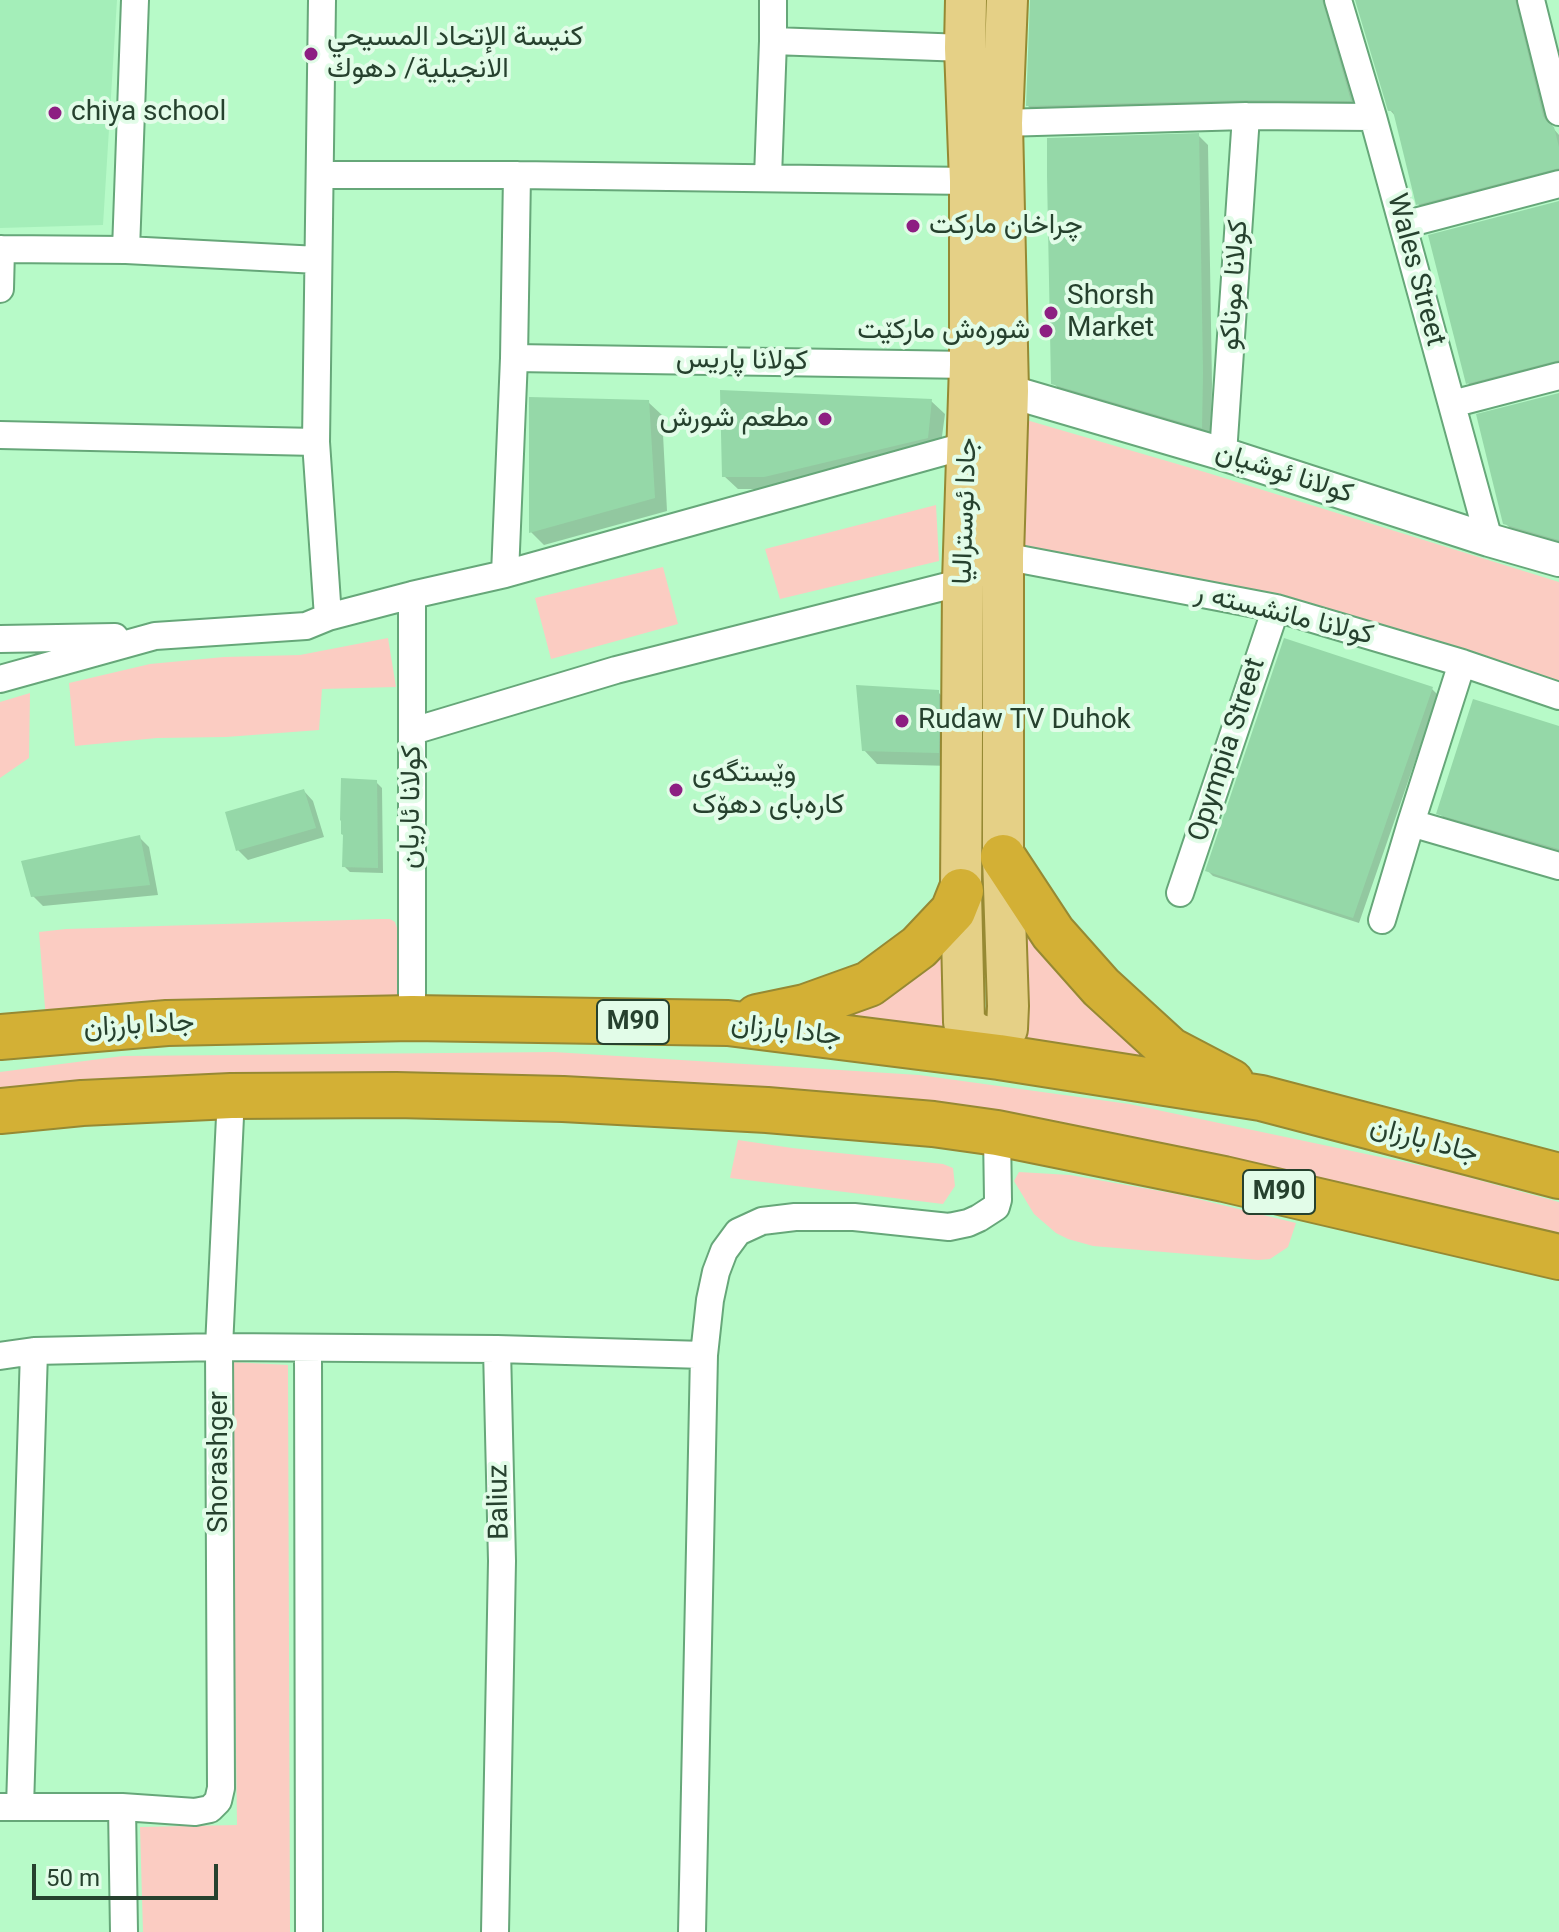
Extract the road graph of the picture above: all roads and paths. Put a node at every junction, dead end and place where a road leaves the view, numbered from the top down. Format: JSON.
{"nodes":[{"id":1,"x":135,"y":0,"type":"edge"},
{"id":2,"x":322,"y":0,"type":"edge"},
{"id":3,"x":773,"y":0,"type":"edge"},
{"id":4,"x":966,"y":0,"type":"edge"},
{"id":5,"x":1007,"y":0,"type":"edge"},
{"id":6,"x":1338,"y":0,"type":"edge"},
{"id":7,"x":1531,"y":0,"type":"edge"},
{"id":8,"x":773,"y":41,"type":"junction"},
{"id":9,"x":965,"y":48,"type":"junction"},
{"id":10,"x":1559,"y":112,"type":"edge"},
{"id":11,"x":1246,"y":116,"type":"junction"},
{"id":12,"x":1373,"y":117,"type":"junction"},
{"id":13,"x":1002,"y":123,"type":"junction"},
{"id":14,"x":320,"y":175,"type":"junction"},
{"id":15,"x":517,"y":175,"type":"junction"},
{"id":16,"x":768,"y":177,"type":"junction"},
{"id":17,"x":970,"y":181,"type":"junction"},
{"id":18,"x":1559,"y":184,"type":"edge"},
{"id":19,"x":1403,"y":225,"type":"junction"},
{"id":20,"x":0,"y":249,"type":"edge"},
{"id":21,"x":126,"y":250,"type":"junction"},
{"id":22,"x":318,"y":260,"type":"junction"},
{"id":23,"x":0,"y":289,"type":"edge"},
{"id":24,"x":514,"y":358,"type":"junction"},
{"id":25,"x":970,"y":365,"type":"junction"},
{"id":26,"x":1559,"y":376,"type":"edge"},
{"id":27,"x":1008,"y":391,"type":"junction"},
{"id":28,"x":1452,"y":404,"type":"junction"},
{"id":29,"x":0,"y":435,"type":"edge"},
{"id":30,"x":316,"y":442,"type":"junction"},
{"id":31,"x":968,"y":445,"type":"junction"},
{"id":32,"x":1223,"y":454,"type":"junction"},
{"id":33,"x":1489,"y":540,"type":"junction"},
{"id":34,"x":1003,"y":556,"type":"junction"},
{"id":35,"x":1559,"y":560,"type":"edge"},
{"id":36,"x":505,"y":574,"type":"junction"},
{"id":37,"x":963,"y":582,"type":"junction"},
{"id":38,"x":412,"y":595,"type":"junction"},
{"id":39,"x":1276,"y":608,"type":"junction"},
{"id":40,"x":328,"y":617,"type":"junction"},
{"id":41,"x":155,"y":636,"type":"junction"},
{"id":42,"x":0,"y":639,"type":"edge"},
{"id":43,"x":1462,"y":663,"type":"junction"},
{"id":44,"x":0,"y":679,"type":"edge"},
{"id":45,"x":1559,"y":696,"type":"edge"},
{"id":46,"x":413,"y":731,"type":"junction"},
{"id":47,"x":1411,"y":823,"type":"junction"},
{"id":48,"x":1003,"y":857,"type":"junction"},
{"id":49,"x":1559,"y":866,"type":"edge"},
{"id":50,"x":961,"y":891,"type":"junction"},
{"id":51,"x":1180,"y":893,"type":"dead end"},
{"id":52,"x":1382,"y":920,"type":"dead end"},
{"id":53,"x":412,"y":1018,"type":"junction"},
{"id":54,"x":728,"y":1023,"type":"junction"},
{"id":55,"x":0,"y":1037,"type":"edge"},
{"id":56,"x":231,"y":1096,"type":"junction"},
{"id":57,"x":1261,"y":1098,"type":"junction"},
{"id":58,"x":0,"y":1111,"type":"edge"},
{"id":59,"x":997,"y":1133,"type":"junction"},
{"id":60,"x":1559,"y":1176,"type":"edge"},
{"id":61,"x":1559,"y":1257,"type":"edge"},
{"id":62,"x":219,"y":1347,"type":"junction"},
{"id":63,"x":308,"y":1348,"type":"junction"},
{"id":64,"x":497,"y":1349,"type":"junction"},
{"id":65,"x":34,"y":1351,"type":"junction"},
{"id":66,"x":704,"y":1355,"type":"junction"},
{"id":67,"x":0,"y":1356,"type":"edge"},
{"id":68,"x":10,"y":1807,"type":"edge"},
{"id":69,"x":122,"y":1807,"type":"junction"},
{"id":70,"x":124,"y":1932,"type":"edge"},
{"id":71,"x":309,"y":1932,"type":"edge"},
{"id":72,"x":495,"y":1932,"type":"edge"},
{"id":73,"x":692,"y":1932,"type":"edge"}],
"edges":[{"from":1,"to":21,"type":"street"},
{"from":2,"to":14,"type":"street"},
{"from":3,"to":8,"type":"street"},
{"from":4,"to":9,"type":"main road","name":"جادا ئوسترالیا"},
{"from":5,"to":13,"type":"main road","name":"جادا ئوسترالیا"},
{"from":6,"to":12,"type":"street","name":"Wales Street"},
{"from":7,"to":10,"type":"street"},
{"from":8,"to":9,"type":"street"},
{"from":8,"to":16,"type":"street"},
{"from":9,"to":17,"type":"main road","name":"جادا ئوسترالیا"},
{"from":11,"to":12,"type":"street"},
{"from":11,"to":13,"type":"street"},
{"from":11,"to":32,"type":"street","name":"كولانا موناكو"},
{"from":12,"to":19,"type":"street","name":"Wales Street"},
{"from":13,"to":27,"type":"main road","name":"جادا ئوسترالیا"},
{"from":14,"to":15,"type":"street"},
{"from":14,"to":22,"type":"street"},
{"from":15,"to":16,"type":"street"},
{"from":15,"to":24,"type":"street"},
{"from":16,"to":17,"type":"street"},
{"from":17,"to":25,"type":"main road","name":"جادا ئوسترالیا"},
{"from":18,"to":19,"type":"street"},
{"from":19,"to":28,"type":"street","name":"Wales Street"},
{"from":20,"to":21,"type":"street"},
{"from":20,"to":23,"type":"street"},
{"from":21,"to":22,"type":"street"},
{"from":22,"to":30,"type":"street"},
{"from":24,"to":25,"type":"street","name":"كولانا پاریس"},
{"from":24,"to":36,"type":"street"},
{"from":25,"to":31,"type":"main road","name":"جادا ئوسترالیا"},
{"from":26,"to":28,"type":"street"},
{"from":27,"to":32,"type":"street","name":"كولانا ئوشيان"},
{"from":27,"to":34,"type":"main road","name":"جادا ئوسترالیا"},
{"from":28,"to":33,"type":"street","name":"Wales Street"},
{"from":29,"to":30,"type":"street"},
{"from":30,"to":40,"type":"street"},
{"from":31,"to":36,"type":"street"},
{"from":31,"to":37,"type":"main road","name":"جادا ئوسترالیا"},
{"from":32,"to":33,"type":"street","name":"كولانا ئوشيان"},
{"from":33,"to":35,"type":"street","name":"كولانا ئوشيان"},
{"from":34,"to":39,"type":"street","name":"كولانا مانشسته ر"},
{"from":34,"to":48,"type":"main road","name":"جادا ئوسترالیا"},
{"from":36,"to":38,"type":"street"},
{"from":37,"to":46,"type":"street"},
{"from":37,"to":50,"type":"main road","name":"جادا ئوسترالیا"},
{"from":38,"to":40,"type":"street"},
{"from":38,"to":46,"type":"street","name":"كولانا ئاريان"},
{"from":39,"to":43,"type":"street","name":"كولانا مانشسته ر"},
{"from":39,"to":51,"type":"street","name":"Opympia Street"},
{"from":40,"to":41,"type":"street"},
{"from":41,"to":42,"type":"street"},
{"from":41,"to":44,"type":"street"},
{"from":43,"to":45,"type":"street","name":"كولانا مانشسته ر"},
{"from":43,"to":47,"type":"street"},
{"from":46,"to":53,"type":"street","name":"كولانا ئاريان"},
{"from":47,"to":49,"type":"street"},
{"from":47,"to":52,"type":"street"},
{"from":48,"to":50,"type":"main road","name":"جادا ئوسترالیا"},
{"from":48,"to":57,"type":"highway"},
{"from":50,"to":54,"type":"highway"},
{"from":53,"to":54,"type":"highway","name":"جادا بارزان","number":"M90"},
{"from":53,"to":55,"type":"highway","name":"جادا بارزان","number":"M90"},
{"from":54,"to":57,"type":"highway","name":"جادا بارزان","number":"M90"},
{"from":56,"to":58,"type":"highway","number":"M90"},
{"from":56,"to":59,"type":"highway","number":"M90"},
{"from":56,"to":62,"type":"street","name":"Shorashger"},
{"from":57,"to":60,"type":"highway","name":"جادا بارزان","number":"M90"},
{"from":59,"to":61,"type":"highway","number":"M90"},
{"from":59,"to":66,"type":"street"},
{"from":62,"to":63,"type":"street"},
{"from":62,"to":65,"type":"street"},
{"from":62,"to":69,"type":"street","name":"Shorashger"},
{"from":63,"to":64,"type":"street"},
{"from":63,"to":71,"type":"street"},
{"from":64,"to":66,"type":"street"},
{"from":64,"to":72,"type":"street","name":"Baliuz"},
{"from":65,"to":67,"type":"street"},
{"from":65,"to":68,"type":"street"},
{"from":66,"to":73,"type":"street"},
{"from":68,"to":69,"type":"street"},
{"from":69,"to":70,"type":"street"}]}
